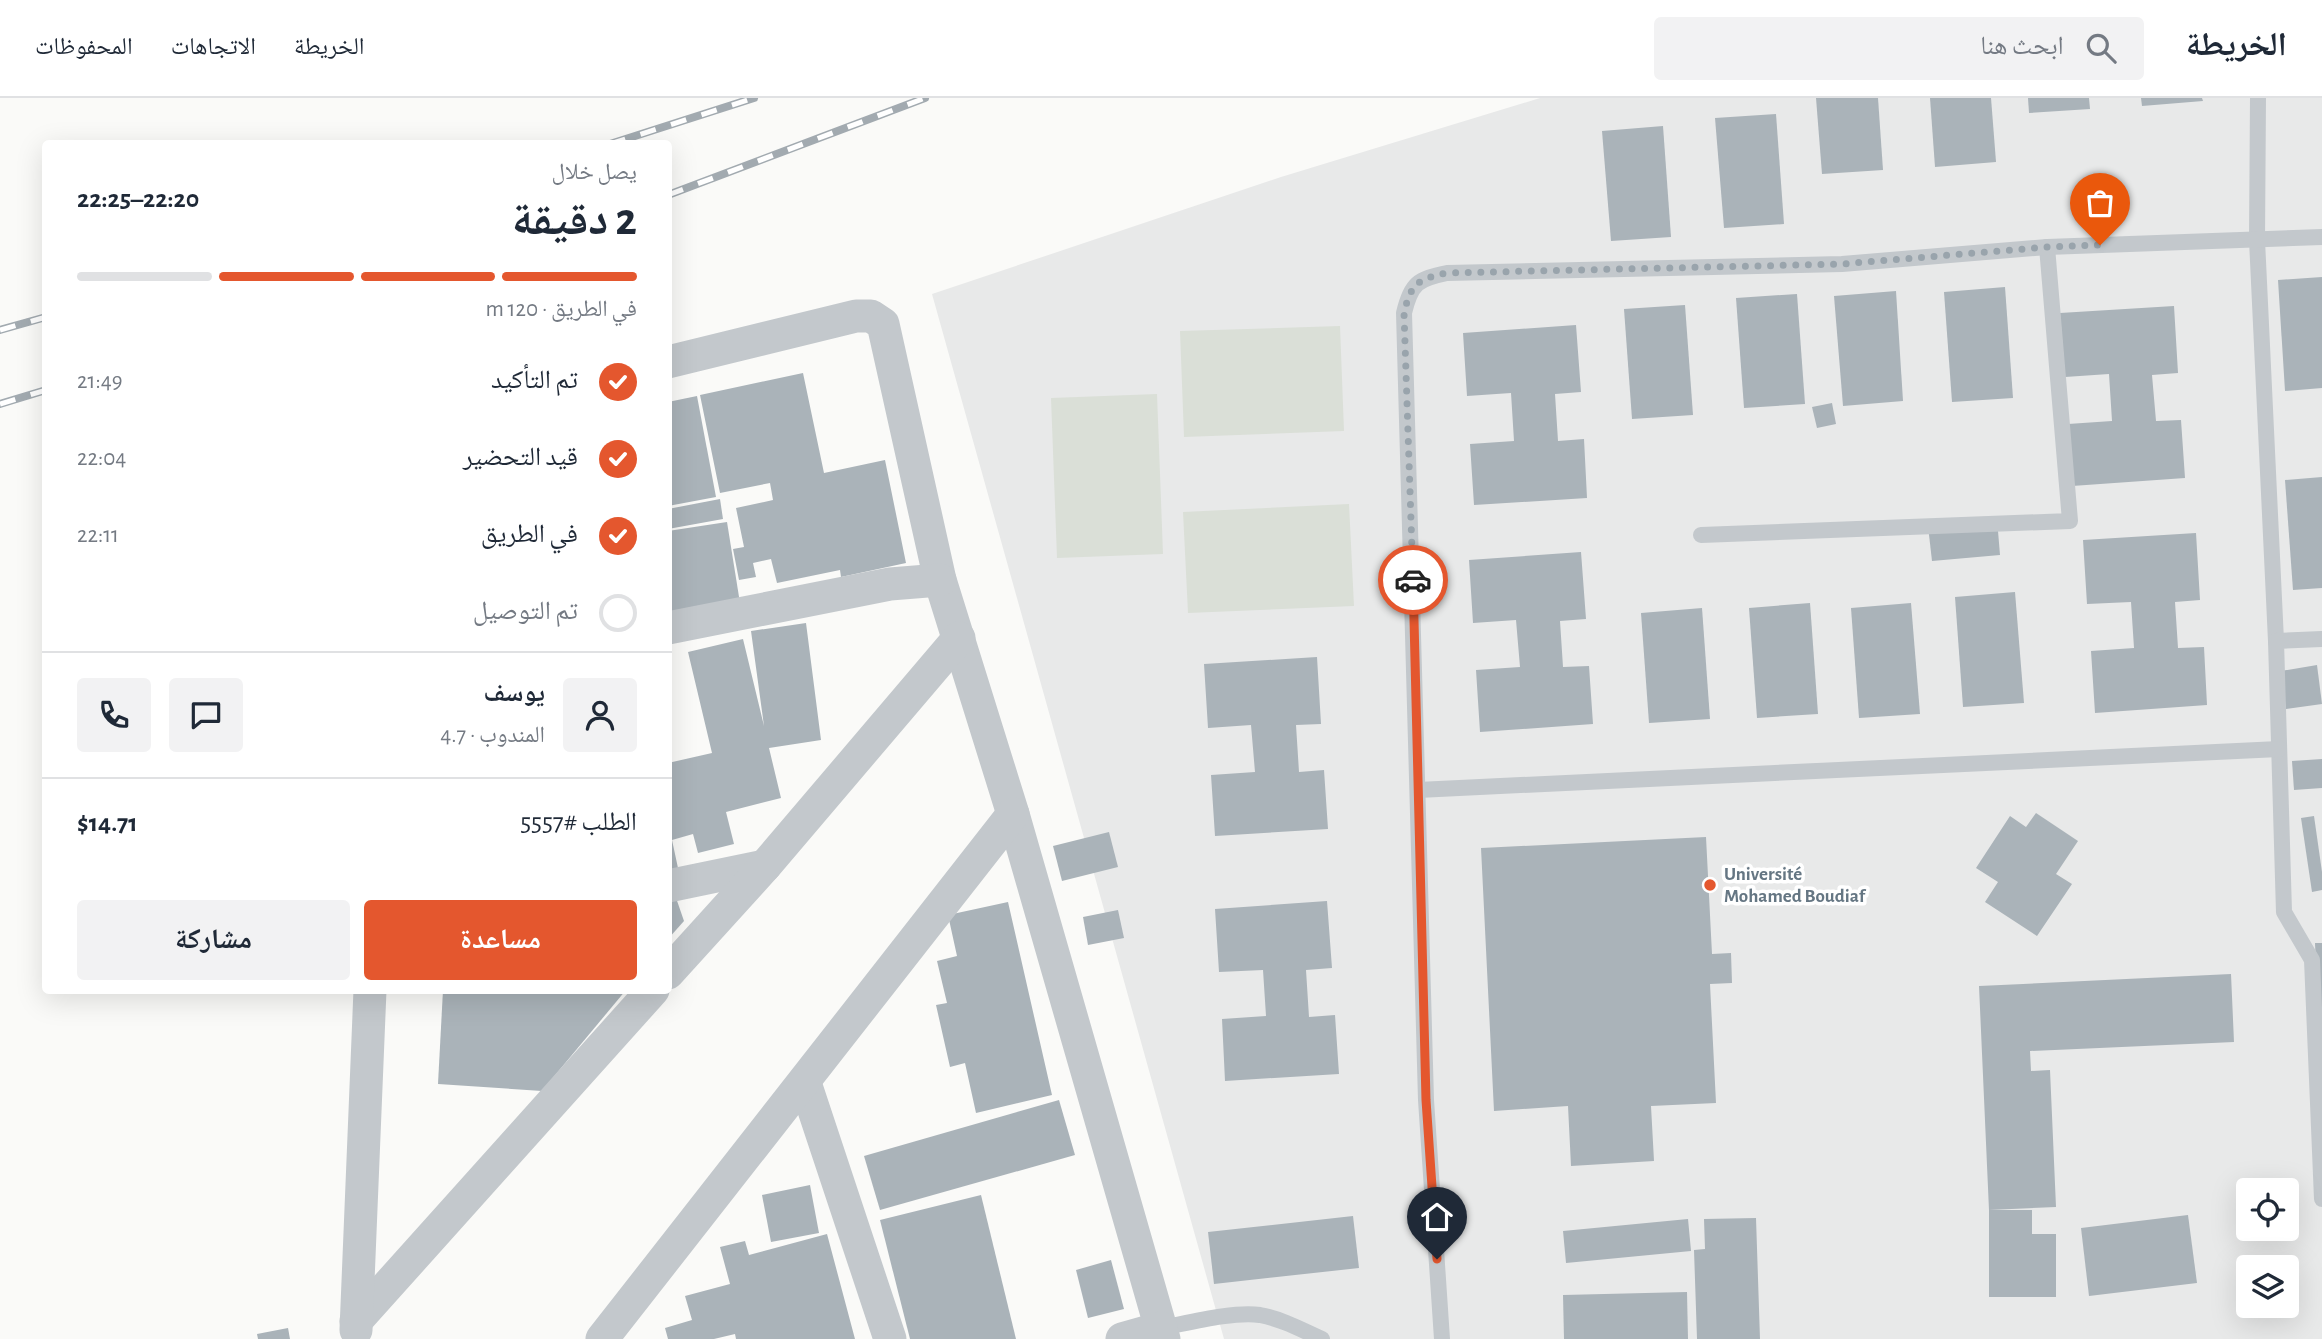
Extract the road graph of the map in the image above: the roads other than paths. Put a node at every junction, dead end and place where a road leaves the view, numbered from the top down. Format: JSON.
{"nodes":[{"id":1,"x":2259,"y":98,"type":"edge"},
{"id":2,"x":2322,"y":237,"type":"edge"},
{"id":3,"x":2257,"y":240,"type":"junction"},
{"id":4,"x":2048,"y":247,"type":"junction"},
{"id":5,"x":672,"y":361,"type":"edge"},
{"id":6,"x":1702,"y":535,"type":"dead end"},
{"id":7,"x":940,"y":580,"type":"junction"},
{"id":8,"x":672,"y":627,"type":"edge"},
{"id":9,"x":958,"y":638,"type":"junction"},
{"id":10,"x":2322,"y":639,"type":"edge"},
{"id":11,"x":2276,"y":641,"type":"junction"},
{"id":12,"x":2279,"y":748,"type":"junction"},
{"id":13,"x":1419,"y":790,"type":"junction"},
{"id":14,"x":1013,"y":814,"type":"junction"},
{"id":15,"x":765,"y":866,"type":"junction"},
{"id":16,"x":672,"y":885,"type":"edge"},
{"id":17,"x":672,"y":969,"type":"edge"},
{"id":18,"x":370,"y":994,"type":"edge"},
{"id":19,"x":650,"y":994,"type":"edge"},
{"id":20,"x":805,"y":1083,"type":"junction"},
{"id":21,"x":2322,"y":1199,"type":"edge"},
{"id":22,"x":356,"y":1330,"type":"edge"},
{"id":23,"x":1163,"y":1333,"type":"edge"},
{"id":24,"x":612,"y":1334,"type":"edge"},
{"id":25,"x":890,"y":1339,"type":"edge"},
{"id":26,"x":1122,"y":1339,"type":"edge"},
{"id":27,"x":1322,"y":1339,"type":"edge"},
{"id":28,"x":1442,"y":1339,"type":"edge"}],
"edges":[{"from":1,"to":3,"type":"lane"},
{"from":2,"to":3,"type":"lane"},
{"from":3,"to":4,"type":"lane"},
{"from":3,"to":11,"type":"lane"},
{"from":4,"to":6,"type":"lane"},
{"from":4,"to":13,"type":"lane"},
{"from":5,"to":7,"type":"street"},
{"from":7,"to":8,"type":"street"},
{"from":7,"to":9,"type":"street"},
{"from":9,"to":14,"type":"street"},
{"from":9,"to":15,"type":"street"},
{"from":10,"to":11,"type":"lane"},
{"from":11,"to":12,"type":"lane"},
{"from":12,"to":13,"type":"lane"},
{"from":12,"to":21,"type":"lane"},
{"from":13,"to":28,"type":"lane"},
{"from":14,"to":20,"type":"street"},
{"from":14,"to":23,"type":"street"},
{"from":15,"to":16,"type":"street"},
{"from":15,"to":17,"type":"street"},
{"from":18,"to":22,"type":"street"},
{"from":19,"to":22,"type":"street"},
{"from":20,"to":24,"type":"street"},
{"from":20,"to":25,"type":"street"},
{"from":23,"to":26,"type":"street"},
{"from":23,"to":27,"type":"lane"}]}
